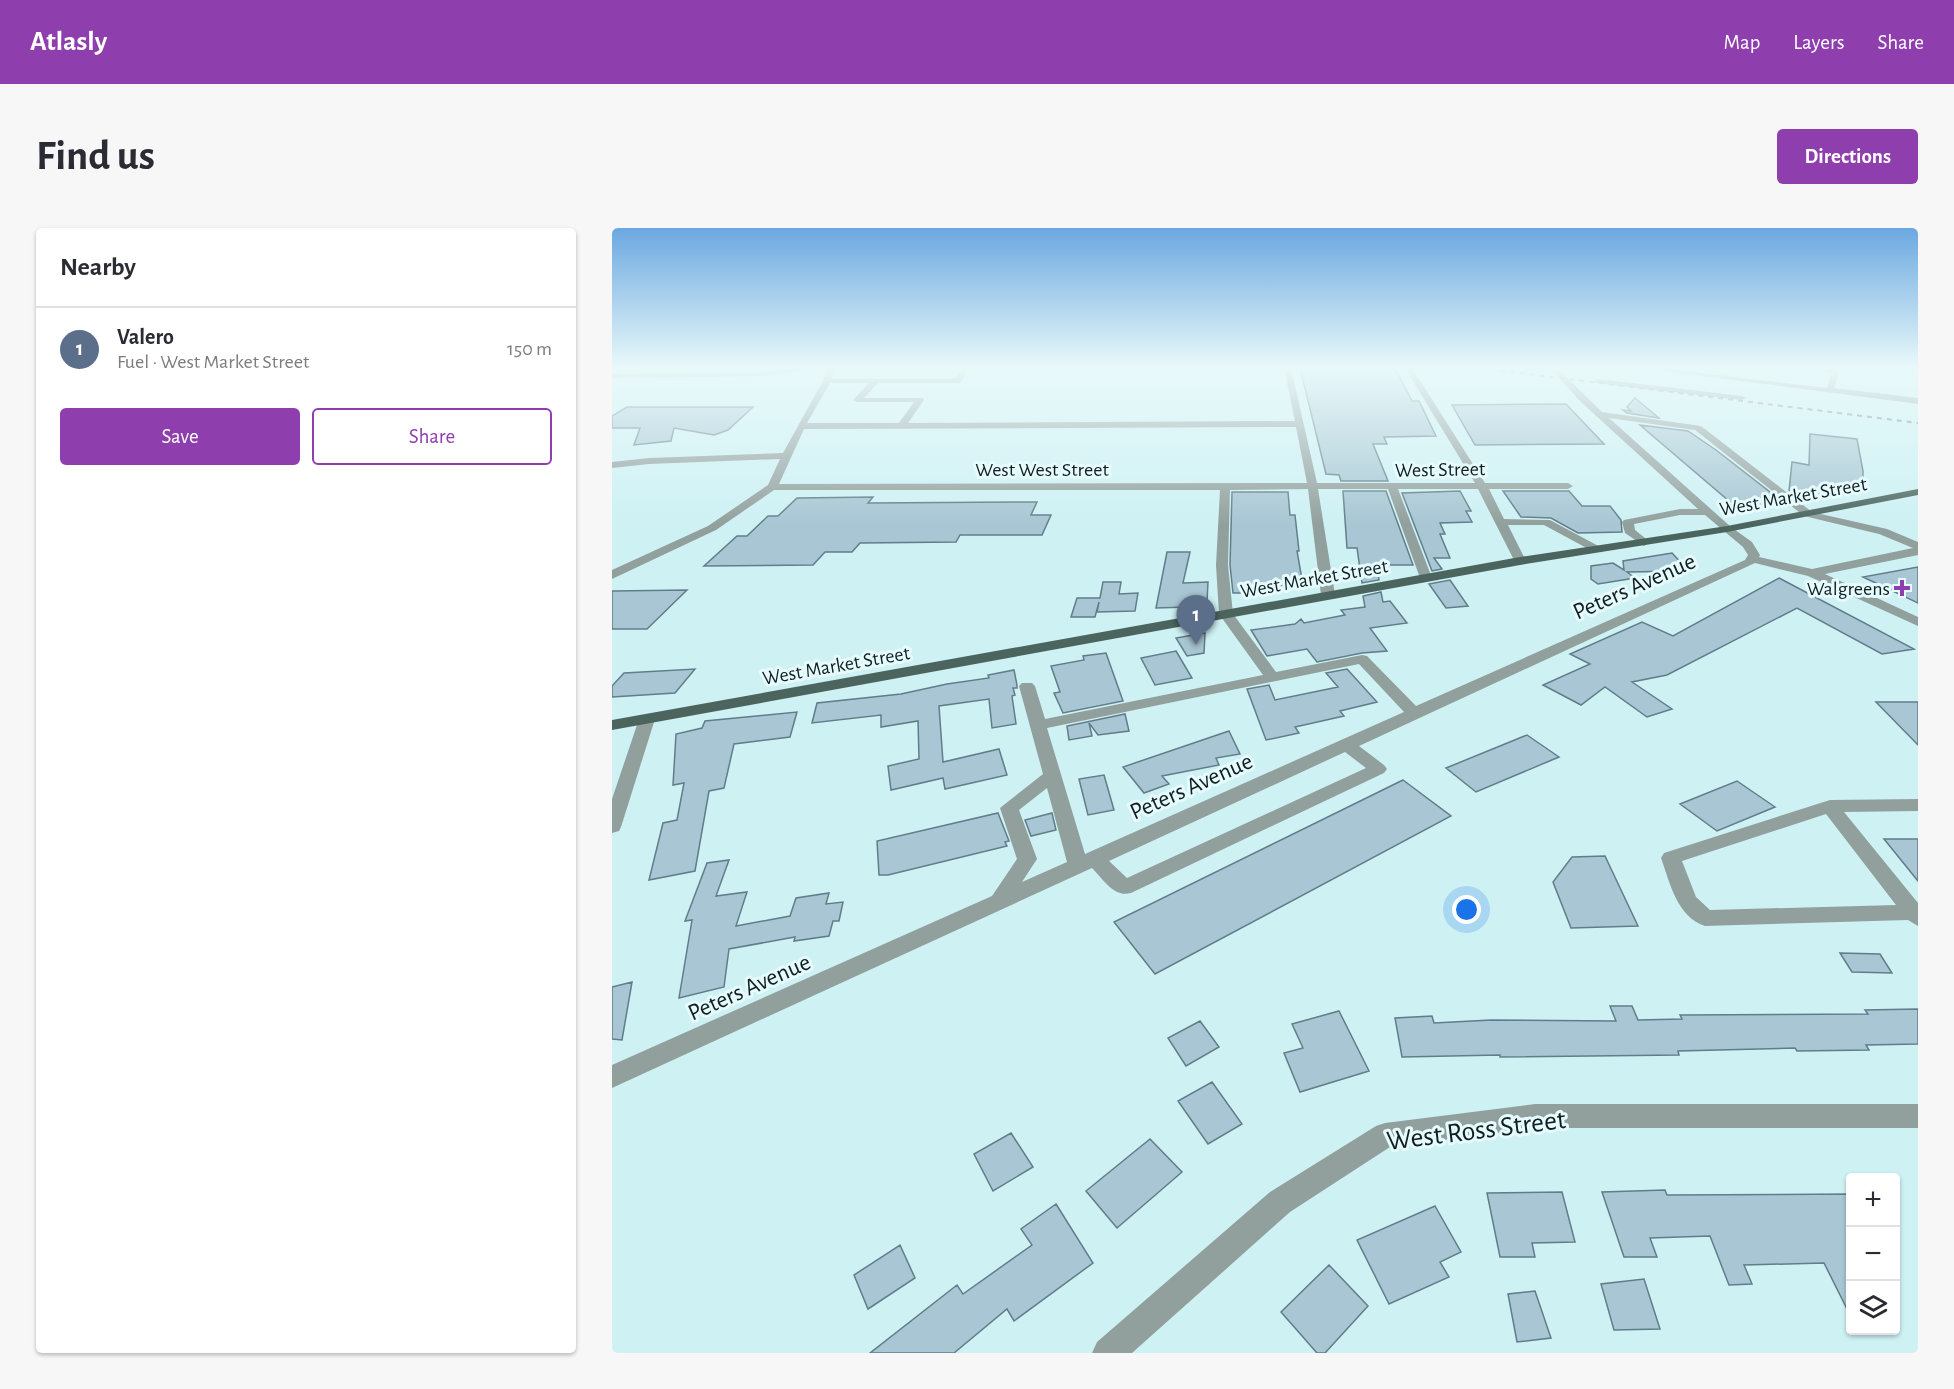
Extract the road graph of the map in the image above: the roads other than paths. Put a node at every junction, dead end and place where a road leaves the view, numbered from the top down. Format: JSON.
{"nodes":[{"id":1,"x":804,"y":420,"type":"edge"},
{"id":2,"x":905,"y":420,"type":"edge"},
{"id":3,"x":1299,"y":420,"type":"edge"},
{"id":4,"x":1441,"y":420,"type":"edge"},
{"id":5,"x":1606,"y":420,"type":"edge"},
{"id":6,"x":1645,"y":420,"type":"edge"},
{"id":7,"x":1690,"y":420,"type":"edge"},
{"id":8,"x":1300,"y":424,"type":"junction"},
{"id":9,"x":902,"y":425,"type":"junction"},
{"id":10,"x":801,"y":426,"type":"junction"},
{"id":11,"x":1698,"y":428,"type":"junction"},
{"id":12,"x":786,"y":456,"type":"junction"},
{"id":13,"x":612,"y":465,"type":"edge"},
{"id":14,"x":1482,"y":486,"type":"junction"},
{"id":15,"x":1568,"y":486,"type":"dead end"},
{"id":16,"x":772,"y":487,"type":"junction"},
{"id":17,"x":1392,"y":487,"type":"junction"},
{"id":18,"x":1225,"y":488,"type":"junction"},
{"id":19,"x":1313,"y":488,"type":"junction"},
{"id":20,"x":1918,"y":492,"type":"edge"},
{"id":21,"x":1708,"y":512,"type":"junction"},
{"id":22,"x":1808,"y":514,"type":"junction"},
{"id":23,"x":1500,"y":522,"type":"junction"},
{"id":24,"x":1726,"y":529,"type":"junction"},
{"id":25,"x":1644,"y":542,"type":"junction"},
{"id":26,"x":1918,"y":546,"type":"edge"},
{"id":27,"x":1598,"y":549,"type":"junction"},
{"id":28,"x":1918,"y":551,"type":"edge"},
{"id":29,"x":1752,"y":559,"type":"junction"},
{"id":30,"x":1520,"y":561,"type":"junction"},
{"id":31,"x":612,"y":567,"type":"edge"},
{"id":32,"x":627,"y":567,"type":"junction"},
{"id":33,"x":1812,"y":573,"type":"junction"},
{"id":34,"x":612,"y":575,"type":"edge"},
{"id":35,"x":1426,"y":578,"type":"junction"},
{"id":36,"x":1328,"y":595,"type":"junction"},
{"id":37,"x":1226,"y":614,"type":"junction"},
{"id":38,"x":1918,"y":622,"type":"edge"},
{"id":39,"x":1272,"y":677,"type":"junction"},
{"id":40,"x":1027,"y":686,"type":"dead end"},
{"id":41,"x":1414,"y":713,"type":"junction"},
{"id":42,"x":647,"y":719,"type":"junction"},
{"id":43,"x":612,"y":725,"type":"edge"},
{"id":44,"x":1039,"y":725,"type":"junction"},
{"id":45,"x":1345,"y":744,"type":"junction"},
{"id":46,"x":1053,"y":775,"type":"junction"},
{"id":47,"x":1918,"y":805,"type":"edge"},
{"id":48,"x":1830,"y":806,"type":"junction"},
{"id":49,"x":612,"y":827,"type":"edge"},
{"id":50,"x":1086,"y":862,"type":"junction"},
{"id":51,"x":999,"y":901,"type":"junction"},
{"id":52,"x":1915,"y":915,"type":"edge"},
{"id":53,"x":612,"y":1077,"type":"edge"},
{"id":54,"x":1918,"y":1116,"type":"edge"},
{"id":55,"x":1108,"y":1353,"type":"edge"}],
"edges":[{"from":1,"to":10,"type":"street"},
{"from":2,"to":9,"type":"street"},
{"from":3,"to":8,"type":"street"},
{"from":4,"to":14,"type":"street"},
{"from":5,"to":21,"type":"street"},
{"from":6,"to":11,"type":"street"},
{"from":7,"to":11,"type":"street"},
{"from":8,"to":9,"type":"street"},
{"from":8,"to":19,"type":"street"},
{"from":9,"to":10,"type":"street"},
{"from":10,"to":12,"type":"street"},
{"from":11,"to":22,"type":"street"},
{"from":12,"to":13,"type":"street"},
{"from":12,"to":16,"type":"street"},
{"from":14,"to":15,"type":"street","name":"West Street"},
{"from":14,"to":17,"type":"street","name":"West Street"},
{"from":14,"to":23,"type":"street"},
{"from":16,"to":18,"type":"street","name":"West West Street"},
{"from":16,"to":32,"type":"street"},
{"from":17,"to":19,"type":"street","name":"West Street"},
{"from":17,"to":35,"type":"street"},
{"from":18,"to":19,"type":"street","name":"West West Street"},
{"from":18,"to":37,"type":"street"},
{"from":19,"to":36,"type":"street"},
{"from":20,"to":22,"type":"main road","name":"West Market Street"},
{"from":21,"to":24,"type":"street"},
{"from":21,"to":25,"type":"street"},
{"from":22,"to":24,"type":"main road","name":"West Market Street"},
{"from":22,"to":26,"type":"street"},
{"from":23,"to":27,"type":"street"},
{"from":23,"to":30,"type":"street"},
{"from":24,"to":25,"type":"main road","name":"West Market Street"},
{"from":24,"to":29,"type":"street"},
{"from":25,"to":27,"type":"main road","name":"West Market Street"},
{"from":27,"to":30,"type":"main road","name":"West Market Street"},
{"from":28,"to":33,"type":"street"},
{"from":29,"to":33,"type":"street"},
{"from":29,"to":41,"type":"street","name":"Peters Avenue"},
{"from":30,"to":35,"type":"main road","name":"West Market Street"},
{"from":31,"to":32,"type":"street"},
{"from":32,"to":34,"type":"street"},
{"from":33,"to":38,"type":"street"},
{"from":35,"to":36,"type":"main road","name":"West Market Street"},
{"from":36,"to":37,"type":"main road","name":"West Market Street"},
{"from":37,"to":39,"type":"street"},
{"from":37,"to":42,"type":"main road","name":"West Market Street"},
{"from":39,"to":41,"type":"street"},
{"from":39,"to":44,"type":"street"},
{"from":40,"to":44,"type":"street"},
{"from":41,"to":45,"type":"street","name":"Peters Avenue"},
{"from":42,"to":43,"type":"main road","name":"West Market Street"},
{"from":42,"to":49,"type":"street"},
{"from":44,"to":46,"type":"street"},
{"from":45,"to":50,"type":"street","name":"Peters Avenue"},
{"from":45,"to":50,"type":"street"},
{"from":46,"to":50,"type":"street"},
{"from":46,"to":51,"type":"street"},
{"from":47,"to":48,"type":"street"},
{"from":48,"to":52,"type":"street"},
{"from":48,"to":52,"type":"street"},
{"from":50,"to":51,"type":"street","name":"Peters Avenue"},
{"from":51,"to":53,"type":"street","name":"Peters Avenue"},
{"from":54,"to":55,"type":"street","name":"West Ross Street"}]}
